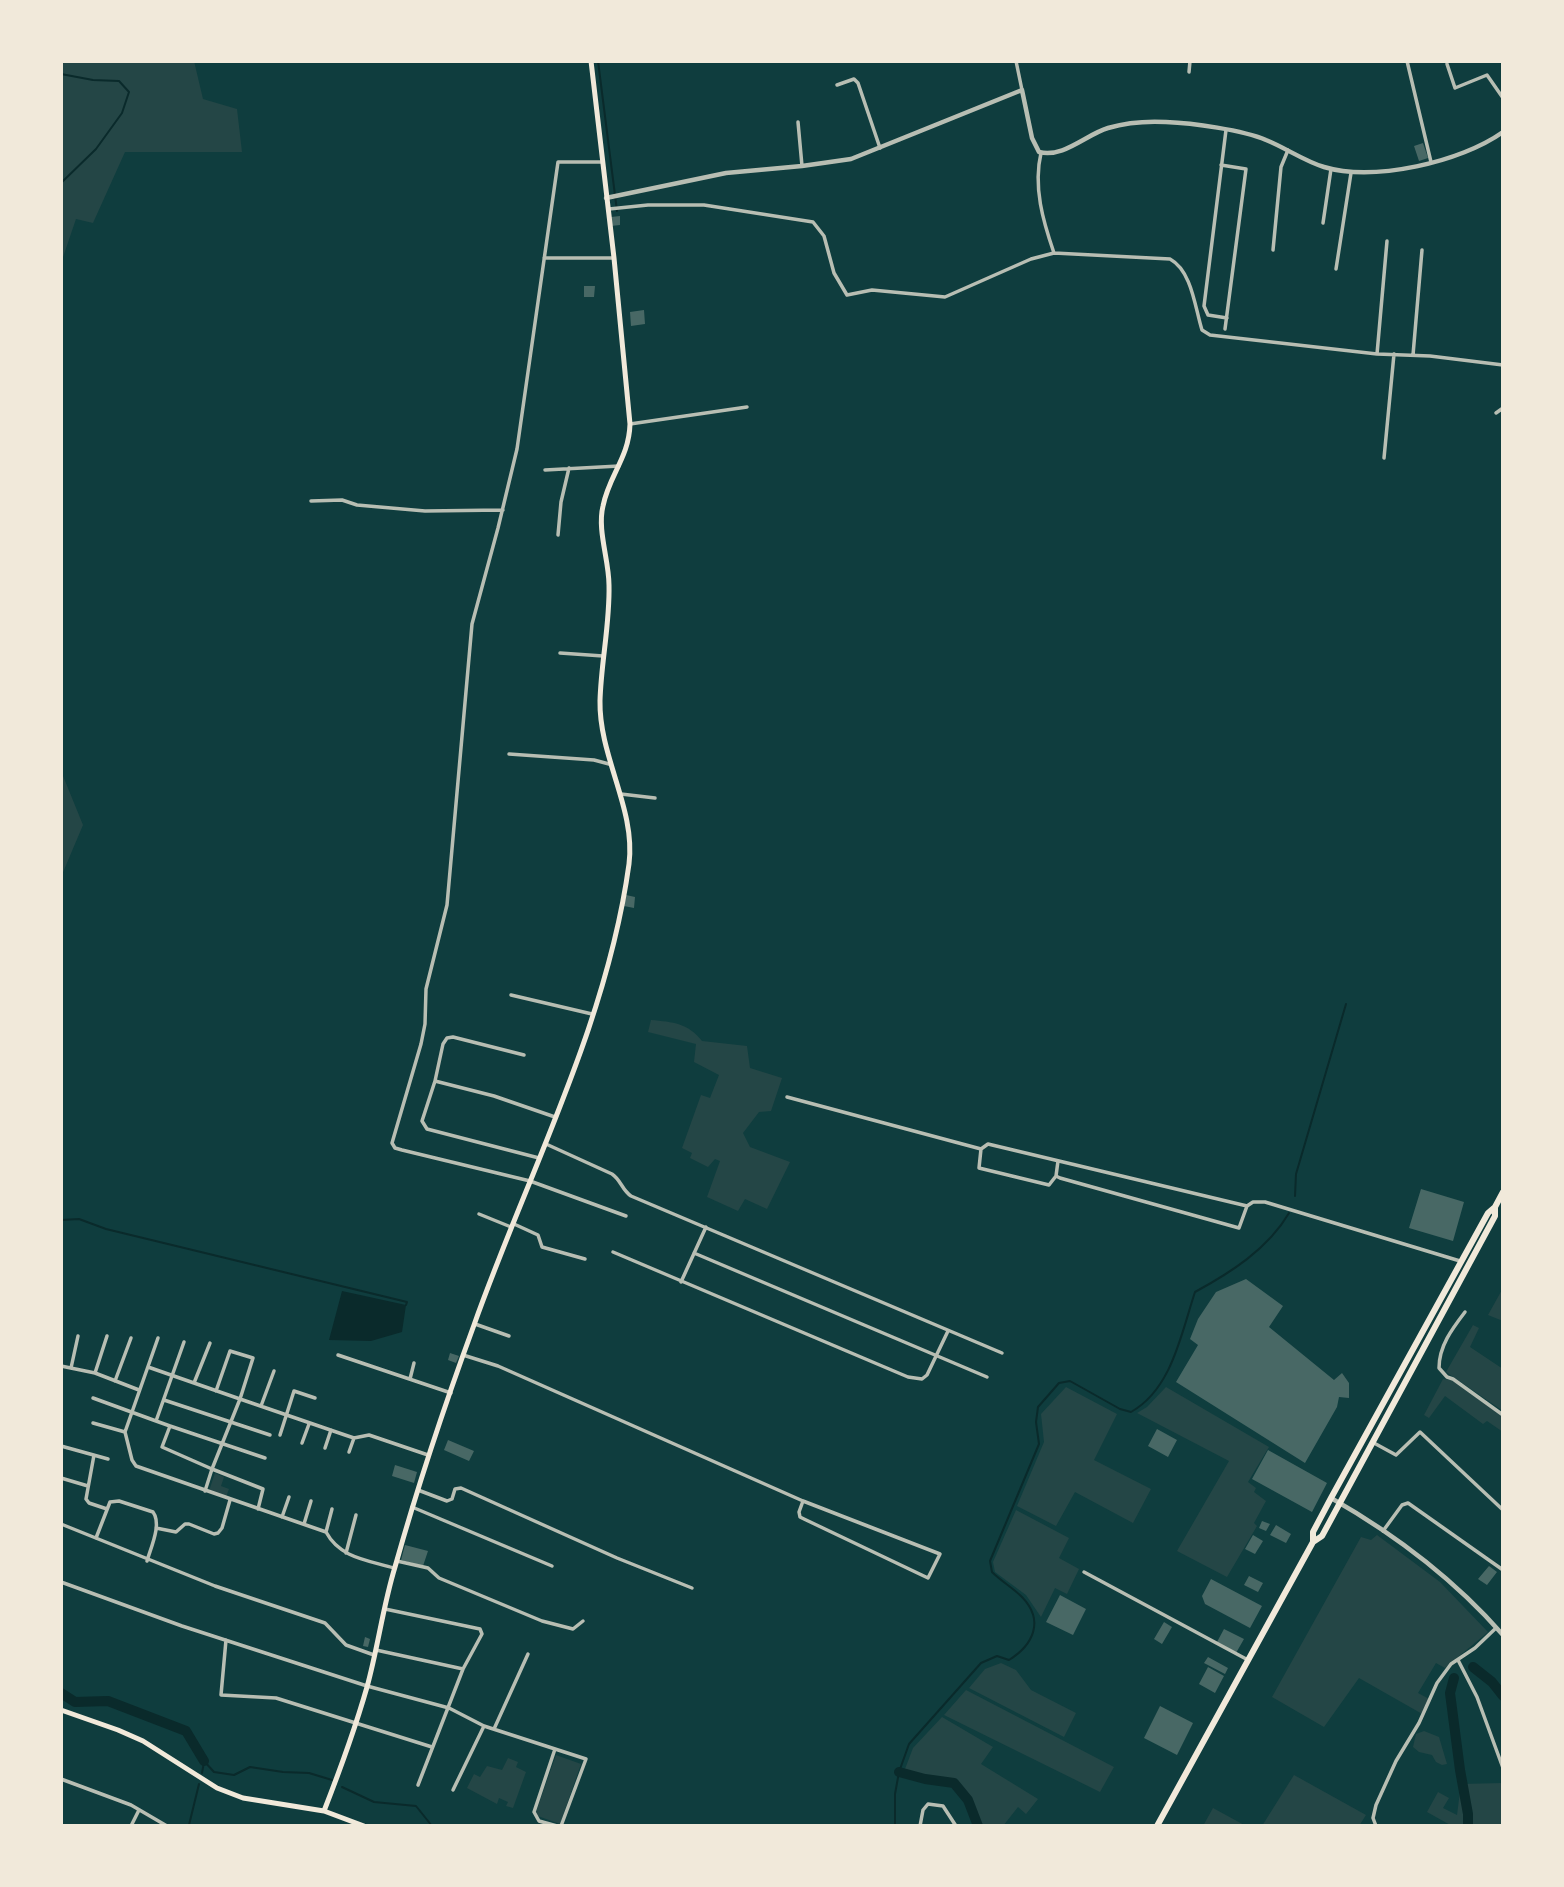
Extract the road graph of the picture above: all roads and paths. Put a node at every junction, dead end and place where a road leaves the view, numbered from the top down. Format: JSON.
{"nodes":[{"id":1,"x":591,"y":61,"type":"edge"},
{"id":2,"x":1016,"y":61,"type":"edge"},
{"id":3,"x":1190,"y":61,"type":"edge"},
{"id":4,"x":1407,"y":61,"type":"edge"},
{"id":5,"x":1447,"y":64,"type":"dead end"},
{"id":6,"x":1189,"y":72,"type":"dead end"},
{"id":7,"x":837,"y":85,"type":"dead end"},
{"id":8,"x":1023,"y":90,"type":"junction"},
{"id":9,"x":1503,"y":98,"type":"edge"},
{"id":10,"x":798,"y":122,"type":"dead end"},
{"id":11,"x":1226,"y":130,"type":"junction"},
{"id":12,"x":1503,"y":132,"type":"edge"},
{"id":13,"x":880,"y":148,"type":"junction"},
{"id":14,"x":1288,"y":150,"type":"junction"},
{"id":15,"x":1041,"y":153,"type":"junction"},
{"id":16,"x":603,"y":162,"type":"junction"},
{"id":17,"x":1431,"y":162,"type":"junction"},
{"id":18,"x":1221,"y":165,"type":"junction"},
{"id":19,"x":802,"y":166,"type":"junction"},
{"id":20,"x":1331,"y":169,"type":"junction"},
{"id":21,"x":1350,"y":173,"type":"junction"},
{"id":22,"x":606,"y":198,"type":"junction"},
{"id":23,"x":607,"y":209,"type":"junction"},
{"id":24,"x":1323,"y":223,"type":"dead end"},
{"id":25,"x":1387,"y":241,"type":"dead end"},
{"id":26,"x":1273,"y":250,"type":"dead end"},
{"id":27,"x":1422,"y":250,"type":"dead end"},
{"id":28,"x":1054,"y":253,"type":"junction"},
{"id":29,"x":544,"y":258,"type":"junction"},
{"id":30,"x":614,"y":258,"type":"junction"},
{"id":31,"x":1336,"y":269,"type":"dead end"},
{"id":32,"x":1227,"y":317,"type":"junction"},
{"id":33,"x":1225,"y":329,"type":"dead end"},
{"id":34,"x":1377,"y":354,"type":"junction"},
{"id":35,"x":1394,"y":355,"type":"junction"},
{"id":36,"x":1413,"y":355,"type":"junction"},
{"id":37,"x":1503,"y":365,"type":"edge"},
{"id":38,"x":747,"y":407,"type":"dead end"},
{"id":39,"x":1503,"y":408,"type":"edge"},
{"id":40,"x":1496,"y":413,"type":"dead end"},
{"id":41,"x":630,"y":424,"type":"junction"},
{"id":42,"x":1384,"y":458,"type":"dead end"},
{"id":43,"x":619,"y":466,"type":"junction"},
{"id":44,"x":569,"y":468,"type":"junction"},
{"id":45,"x":545,"y":470,"type":"dead end"},
{"id":46,"x":311,"y":501,"type":"dead end"},
{"id":47,"x":503,"y":510,"type":"junction"},
{"id":48,"x":558,"y":535,"type":"dead end"},
{"id":49,"x":560,"y":653,"type":"dead end"},
{"id":50,"x":604,"y":656,"type":"junction"},
{"id":51,"x":509,"y":754,"type":"dead end"},
{"id":52,"x":609,"y":764,"type":"junction"},
{"id":53,"x":619,"y":794,"type":"junction"},
{"id":54,"x":655,"y":798,"type":"dead end"},
{"id":55,"x":511,"y":995,"type":"dead end"},
{"id":56,"x":592,"y":1014,"type":"junction"},
{"id":57,"x":524,"y":1055,"type":"dead end"},
{"id":58,"x":435,"y":1081,"type":"junction"},
{"id":59,"x":787,"y":1097,"type":"dead end"},
{"id":60,"x":555,"y":1117,"type":"junction"},
{"id":61,"x":544,"y":1144,"type":"junction"},
{"id":62,"x":981,"y":1149,"type":"junction"},
{"id":63,"x":539,"y":1158,"type":"junction"},
{"id":64,"x":1058,"y":1161,"type":"junction"},
{"id":65,"x":1056,"y":1175,"type":"junction"},
{"id":66,"x":530,"y":1181,"type":"junction"},
{"id":67,"x":1503,"y":1192,"type":"edge"},
{"id":68,"x":1247,"y":1206,"type":"junction"},
{"id":69,"x":1495,"y":1207,"type":"junction"},
{"id":70,"x":480,"y":1214,"type":"dead end"},
{"id":71,"x":626,"y":1216,"type":"dead end"},
{"id":72,"x":512,"y":1225,"type":"junction"},
{"id":73,"x":706,"y":1227,"type":"junction"},
{"id":74,"x":613,"y":1252,"type":"dead end"},
{"id":75,"x":694,"y":1254,"type":"junction"},
{"id":76,"x":584,"y":1259,"type":"dead end"},
{"id":77,"x":1461,"y":1262,"type":"junction"},
{"id":78,"x":681,"y":1282,"type":"junction"},
{"id":79,"x":1465,"y":1312,"type":"dead end"},
{"id":80,"x":474,"y":1324,"type":"junction"},
{"id":81,"x":948,"y":1331,"type":"junction"},
{"id":82,"x":78,"y":1336,"type":"dead end"},
{"id":83,"x":107,"y":1336,"type":"dead end"},
{"id":84,"x":509,"y":1336,"type":"dead end"},
{"id":85,"x":131,"y":1338,"type":"dead end"},
{"id":86,"x":158,"y":1338,"type":"dead end"},
{"id":87,"x":184,"y":1342,"type":"dead end"},
{"id":88,"x":210,"y":1343,"type":"dead end"},
{"id":89,"x":1002,"y":1353,"type":"dead end"},
{"id":90,"x":338,"y":1355,"type":"dead end"},
{"id":91,"x":937,"y":1355,"type":"junction"},
{"id":92,"x":463,"y":1356,"type":"junction"},
{"id":93,"x":414,"y":1363,"type":"dead end"},
{"id":94,"x":61,"y":1366,"type":"edge"},
{"id":95,"x":148,"y":1367,"type":"junction"},
{"id":96,"x":71,"y":1368,"type":"junction"},
{"id":97,"x":274,"y":1371,"type":"dead end"},
{"id":98,"x":94,"y":1373,"type":"junction"},
{"id":99,"x":173,"y":1375,"type":"junction"},
{"id":100,"x":987,"y":1377,"type":"dead end"},
{"id":101,"x":410,"y":1379,"type":"junction"},
{"id":102,"x":116,"y":1381,"type":"junction"},
{"id":103,"x":194,"y":1383,"type":"junction"},
{"id":104,"x":139,"y":1390,"type":"junction"},
{"id":105,"x":216,"y":1391,"type":"junction"},
{"id":106,"x":451,"y":1393,"type":"junction"},
{"id":107,"x":93,"y":1398,"type":"dead end"},
{"id":108,"x":316,"y":1398,"type":"dead end"},
{"id":109,"x":240,"y":1399,"type":"junction"},
{"id":110,"x":164,"y":1400,"type":"junction"},
{"id":111,"x":1384,"y":1402,"type":"junction"},
{"id":112,"x":261,"y":1406,"type":"junction"},
{"id":113,"x":1392,"y":1408,"type":"junction"},
{"id":114,"x":131,"y":1413,"type":"junction"},
{"id":115,"x":286,"y":1415,"type":"junction"},
{"id":116,"x":1503,"y":1415,"type":"edge"},
{"id":117,"x":156,"y":1421,"type":"junction"},
{"id":118,"x":232,"y":1422,"type":"junction"},
{"id":119,"x":93,"y":1423,"type":"dead end"},
{"id":120,"x":309,"y":1424,"type":"junction"},
{"id":121,"x":170,"y":1426,"type":"junction"},
{"id":122,"x":331,"y":1430,"type":"junction"},
{"id":123,"x":125,"y":1432,"type":"junction"},
{"id":124,"x":270,"y":1435,"type":"dead end"},
{"id":125,"x":280,"y":1435,"type":"dead end"},
{"id":126,"x":354,"y":1438,"type":"junction"},
{"id":127,"x":1373,"y":1442,"type":"junction"},
{"id":128,"x":302,"y":1443,"type":"dead end"},
{"id":129,"x":224,"y":1444,"type":"junction"},
{"id":130,"x":61,"y":1446,"type":"edge"},
{"id":131,"x":325,"y":1448,"type":"dead end"},
{"id":132,"x":349,"y":1452,"type":"dead end"},
{"id":133,"x":94,"y":1455,"type":"junction"},
{"id":134,"x":430,"y":1455,"type":"junction"},
{"id":135,"x":265,"y":1458,"type":"dead end"},
{"id":136,"x":108,"y":1459,"type":"dead end"},
{"id":137,"x":212,"y":1469,"type":"junction"},
{"id":138,"x":61,"y":1478,"type":"edge"},
{"id":139,"x":88,"y":1486,"type":"junction"},
{"id":140,"x":418,"y":1490,"type":"junction"},
{"id":141,"x":205,"y":1491,"type":"junction"},
{"id":142,"x":289,"y":1497,"type":"dead end"},
{"id":143,"x":1331,"y":1499,"type":"junction"},
{"id":144,"x":230,"y":1500,"type":"junction"},
{"id":145,"x":311,"y":1501,"type":"dead end"},
{"id":146,"x":803,"y":1501,"type":"junction"},
{"id":147,"x":1340,"y":1503,"type":"junction"},
{"id":148,"x":412,"y":1507,"type":"junction"},
{"id":149,"x":107,"y":1509,"type":"junction"},
{"id":150,"x":258,"y":1509,"type":"junction"},
{"id":151,"x":332,"y":1509,"type":"dead end"},
{"id":152,"x":1503,"y":1510,"type":"edge"},
{"id":153,"x":356,"y":1515,"type":"dead end"},
{"id":154,"x":282,"y":1517,"type":"junction"},
{"id":155,"x":61,"y":1524,"type":"edge"},
{"id":156,"x":304,"y":1524,"type":"junction"},
{"id":157,"x":156,"y":1528,"type":"junction"},
{"id":158,"x":1383,"y":1531,"type":"junction"},
{"id":159,"x":326,"y":1532,"type":"junction"},
{"id":160,"x":95,"y":1538,"type":"junction"},
{"id":161,"x":1313,"y":1542,"type":"junction"},
{"id":162,"x":346,"y":1553,"type":"junction"},
{"id":163,"x":147,"y":1561,"type":"junction"},
{"id":164,"x":397,"y":1561,"type":"junction"},
{"id":165,"x":552,"y":1566,"type":"dead end"},
{"id":166,"x":394,"y":1568,"type":"junction"},
{"id":167,"x":1503,"y":1570,"type":"edge"},
{"id":168,"x":1084,"y":1572,"type":"dead end"},
{"id":169,"x":61,"y":1582,"type":"edge"},
{"id":170,"x":692,"y":1588,"type":"dead end"},
{"id":171,"x":385,"y":1609,"type":"junction"},
{"id":172,"x":583,"y":1621,"type":"dead end"},
{"id":173,"x":1496,"y":1628,"type":"junction"},
{"id":174,"x":1503,"y":1635,"type":"edge"},
{"id":175,"x":226,"y":1640,"type":"junction"},
{"id":176,"x":375,"y":1652,"type":"junction"},
{"id":177,"x":528,"y":1654,"type":"dead end"},
{"id":178,"x":1248,"y":1660,"type":"junction"},
{"id":179,"x":1458,"y":1660,"type":"junction"},
{"id":180,"x":463,"y":1670,"type":"junction"},
{"id":181,"x":367,"y":1686,"type":"junction"},
{"id":182,"x":449,"y":1708,"type":"junction"},
{"id":183,"x":61,"y":1710,"type":"edge"},
{"id":184,"x":355,"y":1724,"type":"junction"},
{"id":185,"x":484,"y":1726,"type":"junction"},
{"id":186,"x":494,"y":1729,"type":"junction"},
{"id":187,"x":432,"y":1747,"type":"junction"},
{"id":188,"x":555,"y":1749,"type":"junction"},
{"id":189,"x":1503,"y":1768,"type":"edge"},
{"id":190,"x":61,"y":1779,"type":"edge"},
{"id":191,"x":418,"y":1785,"type":"dead end"},
{"id":192,"x":453,"y":1790,"type":"dead end"},
{"id":193,"x":139,"y":1810,"type":"junction"},
{"id":194,"x":324,"y":1811,"type":"junction"},
{"id":195,"x":131,"y":1826,"type":"edge"},
{"id":196,"x":167,"y":1826,"type":"edge"},
{"id":197,"x":365,"y":1826,"type":"edge"},
{"id":198,"x":559,"y":1826,"type":"edge"},
{"id":199,"x":920,"y":1826,"type":"edge"},
{"id":200,"x":956,"y":1826,"type":"edge"},
{"id":201,"x":1157,"y":1826,"type":"edge"},
{"id":202,"x":1376,"y":1826,"type":"edge"}],
"edges":[{"from":1,"to":16,"type":"main road"},
{"from":2,"to":8,"type":"street"},
{"from":3,"to":6,"type":"street"},
{"from":4,"to":17,"type":"street"},
{"from":5,"to":9,"type":"street"},
{"from":7,"to":13,"type":"street"},
{"from":8,"to":13,"type":"street"},
{"from":8,"to":15,"type":"street"},
{"from":10,"to":19,"type":"street"},
{"from":11,"to":14,"type":"street"},
{"from":11,"to":15,"type":"street"},
{"from":11,"to":18,"type":"street"},
{"from":12,"to":17,"type":"street"},
{"from":13,"to":19,"type":"street"},
{"from":14,"to":20,"type":"street"},
{"from":14,"to":26,"type":"street"},
{"from":15,"to":28,"type":"street"},
{"from":16,"to":22,"type":"main road"},
{"from":16,"to":29,"type":"street"},
{"from":17,"to":21,"type":"street"},
{"from":18,"to":32,"type":"street"},
{"from":18,"to":32,"type":"street"},
{"from":19,"to":22,"type":"street"},
{"from":20,"to":21,"type":"street"},
{"from":20,"to":24,"type":"street"},
{"from":21,"to":31,"type":"street"},
{"from":22,"to":23,"type":"main road"},
{"from":23,"to":28,"type":"street"},
{"from":23,"to":30,"type":"main road"},
{"from":25,"to":34,"type":"street"},
{"from":27,"to":36,"type":"street"},
{"from":28,"to":34,"type":"street"},
{"from":29,"to":30,"type":"street"},
{"from":29,"to":47,"type":"street"},
{"from":30,"to":41,"type":"main road"},
{"from":32,"to":33,"type":"street"},
{"from":34,"to":35,"type":"street"},
{"from":35,"to":36,"type":"street"},
{"from":35,"to":42,"type":"street"},
{"from":36,"to":37,"type":"street"},
{"from":38,"to":41,"type":"street"},
{"from":39,"to":40,"type":"street"},
{"from":41,"to":43,"type":"main road"},
{"from":43,"to":44,"type":"street"},
{"from":43,"to":50,"type":"main road"},
{"from":44,"to":45,"type":"street"},
{"from":44,"to":48,"type":"street"},
{"from":46,"to":47,"type":"street"},
{"from":47,"to":66,"type":"street"},
{"from":49,"to":50,"type":"street"},
{"from":50,"to":52,"type":"main road"},
{"from":51,"to":52,"type":"street"},
{"from":52,"to":53,"type":"main road"},
{"from":53,"to":54,"type":"street"},
{"from":53,"to":56,"type":"main road"},
{"from":55,"to":56,"type":"street"},
{"from":56,"to":60,"type":"main road"},
{"from":57,"to":58,"type":"street"},
{"from":58,"to":60,"type":"street"},
{"from":58,"to":63,"type":"street"},
{"from":59,"to":62,"type":"street"},
{"from":60,"to":61,"type":"main road"},
{"from":61,"to":63,"type":"main road"},
{"from":61,"to":73,"type":"street"},
{"from":62,"to":64,"type":"street"},
{"from":62,"to":65,"type":"street"},
{"from":63,"to":66,"type":"main road"},
{"from":64,"to":65,"type":"street"},
{"from":64,"to":68,"type":"street"},
{"from":65,"to":68,"type":"street"},
{"from":66,"to":71,"type":"street"},
{"from":66,"to":72,"type":"main road"},
{"from":67,"to":69,"type":"highway"},
{"from":68,"to":77,"type":"street"},
{"from":69,"to":77,"type":"highway"},
{"from":69,"to":113,"type":"highway"},
{"from":70,"to":72,"type":"street"},
{"from":72,"to":76,"type":"street"},
{"from":72,"to":80,"type":"main road"},
{"from":73,"to":75,"type":"street"},
{"from":73,"to":81,"type":"street"},
{"from":74,"to":78,"type":"street"},
{"from":75,"to":78,"type":"street"},
{"from":75,"to":91,"type":"street"},
{"from":77,"to":111,"type":"highway"},
{"from":78,"to":91,"type":"street"},
{"from":79,"to":116,"type":"street"},
{"from":80,"to":84,"type":"street"},
{"from":80,"to":92,"type":"main road"},
{"from":81,"to":89,"type":"street"},
{"from":81,"to":91,"type":"street"},
{"from":82,"to":96,"type":"street"},
{"from":83,"to":98,"type":"street"},
{"from":85,"to":102,"type":"street"},
{"from":86,"to":95,"type":"street"},
{"from":87,"to":99,"type":"street"},
{"from":88,"to":103,"type":"street"},
{"from":90,"to":101,"type":"street"},
{"from":91,"to":100,"type":"street"},
{"from":92,"to":106,"type":"main road"},
{"from":92,"to":146,"type":"street"},
{"from":93,"to":101,"type":"street"},
{"from":94,"to":96,"type":"street"},
{"from":95,"to":99,"type":"street"},
{"from":95,"to":104,"type":"street"},
{"from":96,"to":98,"type":"street"},
{"from":97,"to":112,"type":"street"},
{"from":98,"to":102,"type":"street"},
{"from":99,"to":103,"type":"street"},
{"from":99,"to":110,"type":"street"},
{"from":101,"to":106,"type":"street"},
{"from":102,"to":104,"type":"street"},
{"from":103,"to":105,"type":"street"},
{"from":104,"to":114,"type":"street"},
{"from":105,"to":109,"type":"street"},
{"from":105,"to":109,"type":"street"},
{"from":106,"to":134,"type":"main road"},
{"from":107,"to":114,"type":"street"},
{"from":108,"to":115,"type":"street"},
{"from":109,"to":112,"type":"street"},
{"from":109,"to":118,"type":"street"},
{"from":110,"to":117,"type":"street"},
{"from":110,"to":118,"type":"street"},
{"from":111,"to":113,"type":"highway"},
{"from":111,"to":143,"type":"highway"},
{"from":112,"to":115,"type":"street"},
{"from":113,"to":127,"type":"highway"},
{"from":114,"to":117,"type":"street"},
{"from":114,"to":123,"type":"street"},
{"from":115,"to":120,"type":"street"},
{"from":115,"to":125,"type":"street"},
{"from":117,"to":121,"type":"street"},
{"from":118,"to":124,"type":"street"},
{"from":118,"to":129,"type":"street"},
{"from":119,"to":123,"type":"street"},
{"from":120,"to":122,"type":"street"},
{"from":120,"to":128,"type":"street"},
{"from":121,"to":129,"type":"street"},
{"from":121,"to":137,"type":"street"},
{"from":122,"to":126,"type":"street"},
{"from":122,"to":131,"type":"street"},
{"from":123,"to":141,"type":"street"},
{"from":126,"to":132,"type":"street"},
{"from":126,"to":134,"type":"street"},
{"from":127,"to":147,"type":"highway"},
{"from":127,"to":152,"type":"street"},
{"from":129,"to":135,"type":"street"},
{"from":129,"to":137,"type":"street"},
{"from":130,"to":133,"type":"street"},
{"from":133,"to":136,"type":"street"},
{"from":133,"to":139,"type":"street"},
{"from":134,"to":140,"type":"main road"},
{"from":137,"to":141,"type":"street"},
{"from":137,"to":150,"type":"street"},
{"from":138,"to":139,"type":"street"},
{"from":139,"to":149,"type":"street"},
{"from":140,"to":148,"type":"main road"},
{"from":140,"to":170,"type":"street"},
{"from":141,"to":144,"type":"street"},
{"from":142,"to":154,"type":"street"},
{"from":143,"to":147,"type":"street"},
{"from":143,"to":161,"type":"highway"},
{"from":144,"to":150,"type":"street"},
{"from":144,"to":157,"type":"street"},
{"from":145,"to":156,"type":"street"},
{"from":146,"to":146,"type":"street"},
{"from":147,"to":158,"type":"street"},
{"from":147,"to":161,"type":"highway"},
{"from":148,"to":164,"type":"main road"},
{"from":148,"to":165,"type":"street"},
{"from":149,"to":157,"type":"street"},
{"from":149,"to":160,"type":"street"},
{"from":150,"to":154,"type":"street"},
{"from":151,"to":159,"type":"street"},
{"from":153,"to":162,"type":"street"},
{"from":154,"to":156,"type":"street"},
{"from":155,"to":160,"type":"street"},
{"from":156,"to":159,"type":"street"},
{"from":157,"to":163,"type":"street"},
{"from":158,"to":167,"type":"street"},
{"from":158,"to":173,"type":"street"},
{"from":159,"to":162,"type":"street"},
{"from":160,"to":163,"type":"street"},
{"from":161,"to":178,"type":"highway"},
{"from":162,"to":166,"type":"street"},
{"from":163,"to":176,"type":"street"},
{"from":164,"to":166,"type":"main road"},
{"from":164,"to":172,"type":"street"},
{"from":166,"to":171,"type":"main road"},
{"from":168,"to":178,"type":"street"},
{"from":169,"to":175,"type":"street"},
{"from":171,"to":176,"type":"main road"},
{"from":171,"to":180,"type":"street"},
{"from":173,"to":174,"type":"street"},
{"from":173,"to":179,"type":"street"},
{"from":175,"to":181,"type":"street"},
{"from":175,"to":184,"type":"street"},
{"from":176,"to":180,"type":"street"},
{"from":176,"to":181,"type":"main road"},
{"from":177,"to":186,"type":"street"},
{"from":178,"to":201,"type":"highway"},
{"from":179,"to":189,"type":"street"},
{"from":179,"to":202,"type":"street"},
{"from":180,"to":182,"type":"street"},
{"from":181,"to":182,"type":"street"},
{"from":181,"to":184,"type":"main road"},
{"from":182,"to":185,"type":"street"},
{"from":182,"to":187,"type":"street"},
{"from":183,"to":194,"type":"main road"},
{"from":184,"to":187,"type":"street"},
{"from":184,"to":194,"type":"main road"},
{"from":185,"to":186,"type":"street"},
{"from":185,"to":192,"type":"street"},
{"from":186,"to":188,"type":"street"},
{"from":187,"to":191,"type":"street"},
{"from":188,"to":198,"type":"street"},
{"from":188,"to":198,"type":"street"},
{"from":190,"to":193,"type":"street"},
{"from":193,"to":195,"type":"street"},
{"from":193,"to":196,"type":"street"},
{"from":194,"to":197,"type":"main road"},
{"from":199,"to":200,"type":"street"}]}
